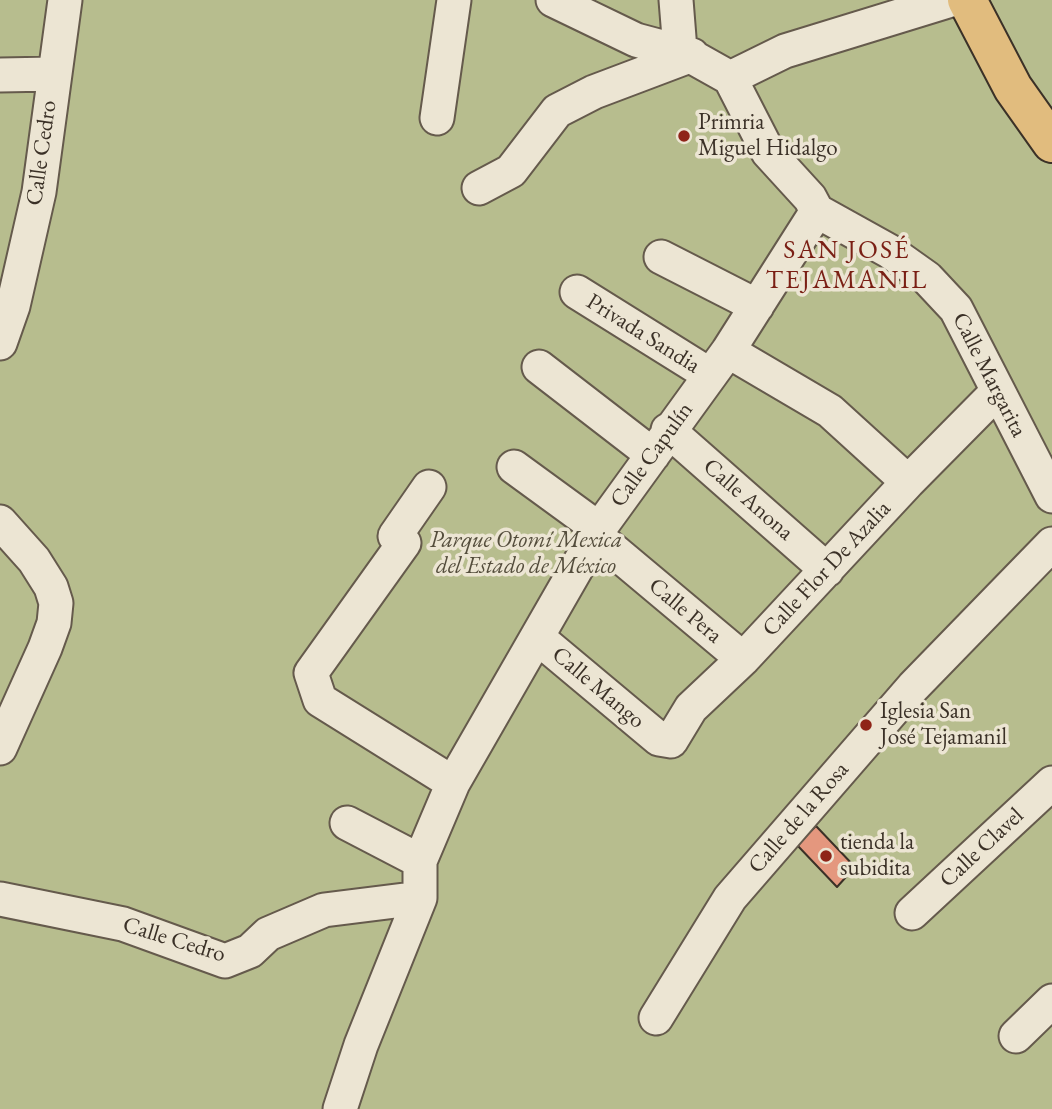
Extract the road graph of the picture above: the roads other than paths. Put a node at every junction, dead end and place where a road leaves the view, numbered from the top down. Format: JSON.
{"nodes":[{"id":1,"x":65,"y":0,"type":"edge"},
{"id":2,"x":454,"y":0,"type":"edge"},
{"id":3,"x":553,"y":0,"type":"edge"},
{"id":4,"x":677,"y":0,"type":"edge"},
{"id":5,"x":951,"y":0,"type":"edge"},
{"id":6,"x":967,"y":0,"type":"edge"},
{"id":7,"x":692,"y":55,"type":"junction"},
{"id":8,"x":53,"y":74,"type":"junction"},
{"id":9,"x":0,"y":75,"type":"edge"},
{"id":10,"x":730,"y":78,"type":"junction"},
{"id":11,"x":437,"y":118,"type":"dead end"},
{"id":12,"x":1052,"y":143,"type":"edge"},
{"id":13,"x":479,"y":188,"type":"dead end"},
{"id":14,"x":817,"y":211,"type":"junction"},
{"id":15,"x":661,"y":257,"type":"dead end"},
{"id":16,"x":577,"y":292,"type":"dead end"},
{"id":17,"x":757,"y":306,"type":"junction"},
{"id":18,"x":0,"y":343,"type":"edge"},
{"id":19,"x":719,"y":363,"type":"junction"},
{"id":20,"x":539,"y":367,"type":"dead end"},
{"id":21,"x":998,"y":391,"type":"junction"},
{"id":22,"x":661,"y":442,"type":"junction"},
{"id":23,"x":514,"y":467,"type":"dead end"},
{"id":24,"x":908,"y":482,"type":"junction"},
{"id":25,"x":429,"y":487,"type":"dead end"},
{"id":26,"x":1052,"y":496,"type":"edge"},
{"id":27,"x":0,"y":522,"type":"edge"},
{"id":28,"x":597,"y":532,"type":"junction"},
{"id":29,"x":1052,"y":544,"type":"edge"},
{"id":30,"x":827,"y":570,"type":"junction"},
{"id":31,"x":537,"y":637,"type":"junction"},
{"id":32,"x":743,"y":659,"type":"junction"},
{"id":33,"x":659,"y":739,"type":"joint"},
{"id":34,"x":0,"y":748,"type":"edge"},
{"id":35,"x":453,"y":783,"type":"junction"},
{"id":36,"x":1052,"y":783,"type":"edge"},
{"id":37,"x":346,"y":823,"type":"dead end"},
{"id":38,"x":420,"y":862,"type":"junction"},
{"id":39,"x":420,"y":898,"type":"junction"},
{"id":40,"x":0,"y":899,"type":"edge"},
{"id":41,"x":912,"y":913,"type":"dead end"},
{"id":42,"x":1052,"y":1001,"type":"edge"},
{"id":43,"x":656,"y":1018,"type":"dead end"},
{"id":44,"x":1016,"y":1036,"type":"dead end"},
{"id":45,"x":340,"y":1109,"type":"edge"}],
"edges":[{"from":1,"to":8,"type":"street","name":"Calle Cedro"},
{"from":2,"to":11,"type":"street"},
{"from":3,"to":7,"type":"street"},
{"from":4,"to":7,"type":"street"},
{"from":5,"to":10,"type":"street"},
{"from":6,"to":12,"type":"main road"},
{"from":7,"to":10,"type":"street"},
{"from":7,"to":13,"type":"street"},
{"from":8,"to":9,"type":"street"},
{"from":8,"to":18,"type":"street","name":"Calle Cedro"},
{"from":10,"to":14,"type":"street","name":"Calle Margarita"},
{"from":14,"to":17,"type":"street","name":"Calle Capulín"},
{"from":14,"to":21,"type":"street","name":"Calle Margarita"},
{"from":15,"to":17,"type":"street"},
{"from":16,"to":19,"type":"street","name":"Privada Sandia"},
{"from":17,"to":19,"type":"street","name":"Calle Capulín"},
{"from":19,"to":22,"type":"street","name":"Calle Capulín"},
{"from":19,"to":24,"type":"street","name":"Privada Sandia"},
{"from":20,"to":22,"type":"street","name":"Calle Anona"},
{"from":21,"to":24,"type":"street","name":"Calle Flor De Azalia"},
{"from":21,"to":26,"type":"street","name":"Calle Margarita"},
{"from":22,"to":28,"type":"street","name":"Calle Capulín"},
{"from":22,"to":30,"type":"street","name":"Calle Anona"},
{"from":23,"to":28,"type":"street","name":"Calle Pera"},
{"from":24,"to":30,"type":"street","name":"Calle Flor De Azalia"},
{"from":25,"to":35,"type":"street"},
{"from":27,"to":34,"type":"street"},
{"from":28,"to":31,"type":"street","name":"Calle Capulín"},
{"from":28,"to":32,"type":"street","name":"Calle Pera"},
{"from":29,"to":43,"type":"street","name":"Calle de la Rosa"},
{"from":30,"to":32,"type":"street","name":"Calle Flor De Azalia"},
{"from":31,"to":33,"type":"street","name":"Calle Mango"},
{"from":31,"to":35,"type":"street","name":"Calle Capulín"},
{"from":32,"to":33,"type":"street","name":"Calle Flor De Azalia"},
{"from":35,"to":38,"type":"street","name":"Calle Capulín"},
{"from":36,"to":41,"type":"street","name":"Calle Clavel"},
{"from":37,"to":38,"type":"street"},
{"from":38,"to":39,"type":"street","name":"Calle Capulín"},
{"from":39,"to":40,"type":"street","name":"Calle Cedro"},
{"from":39,"to":45,"type":"street"},
{"from":42,"to":44,"type":"street"}]}
